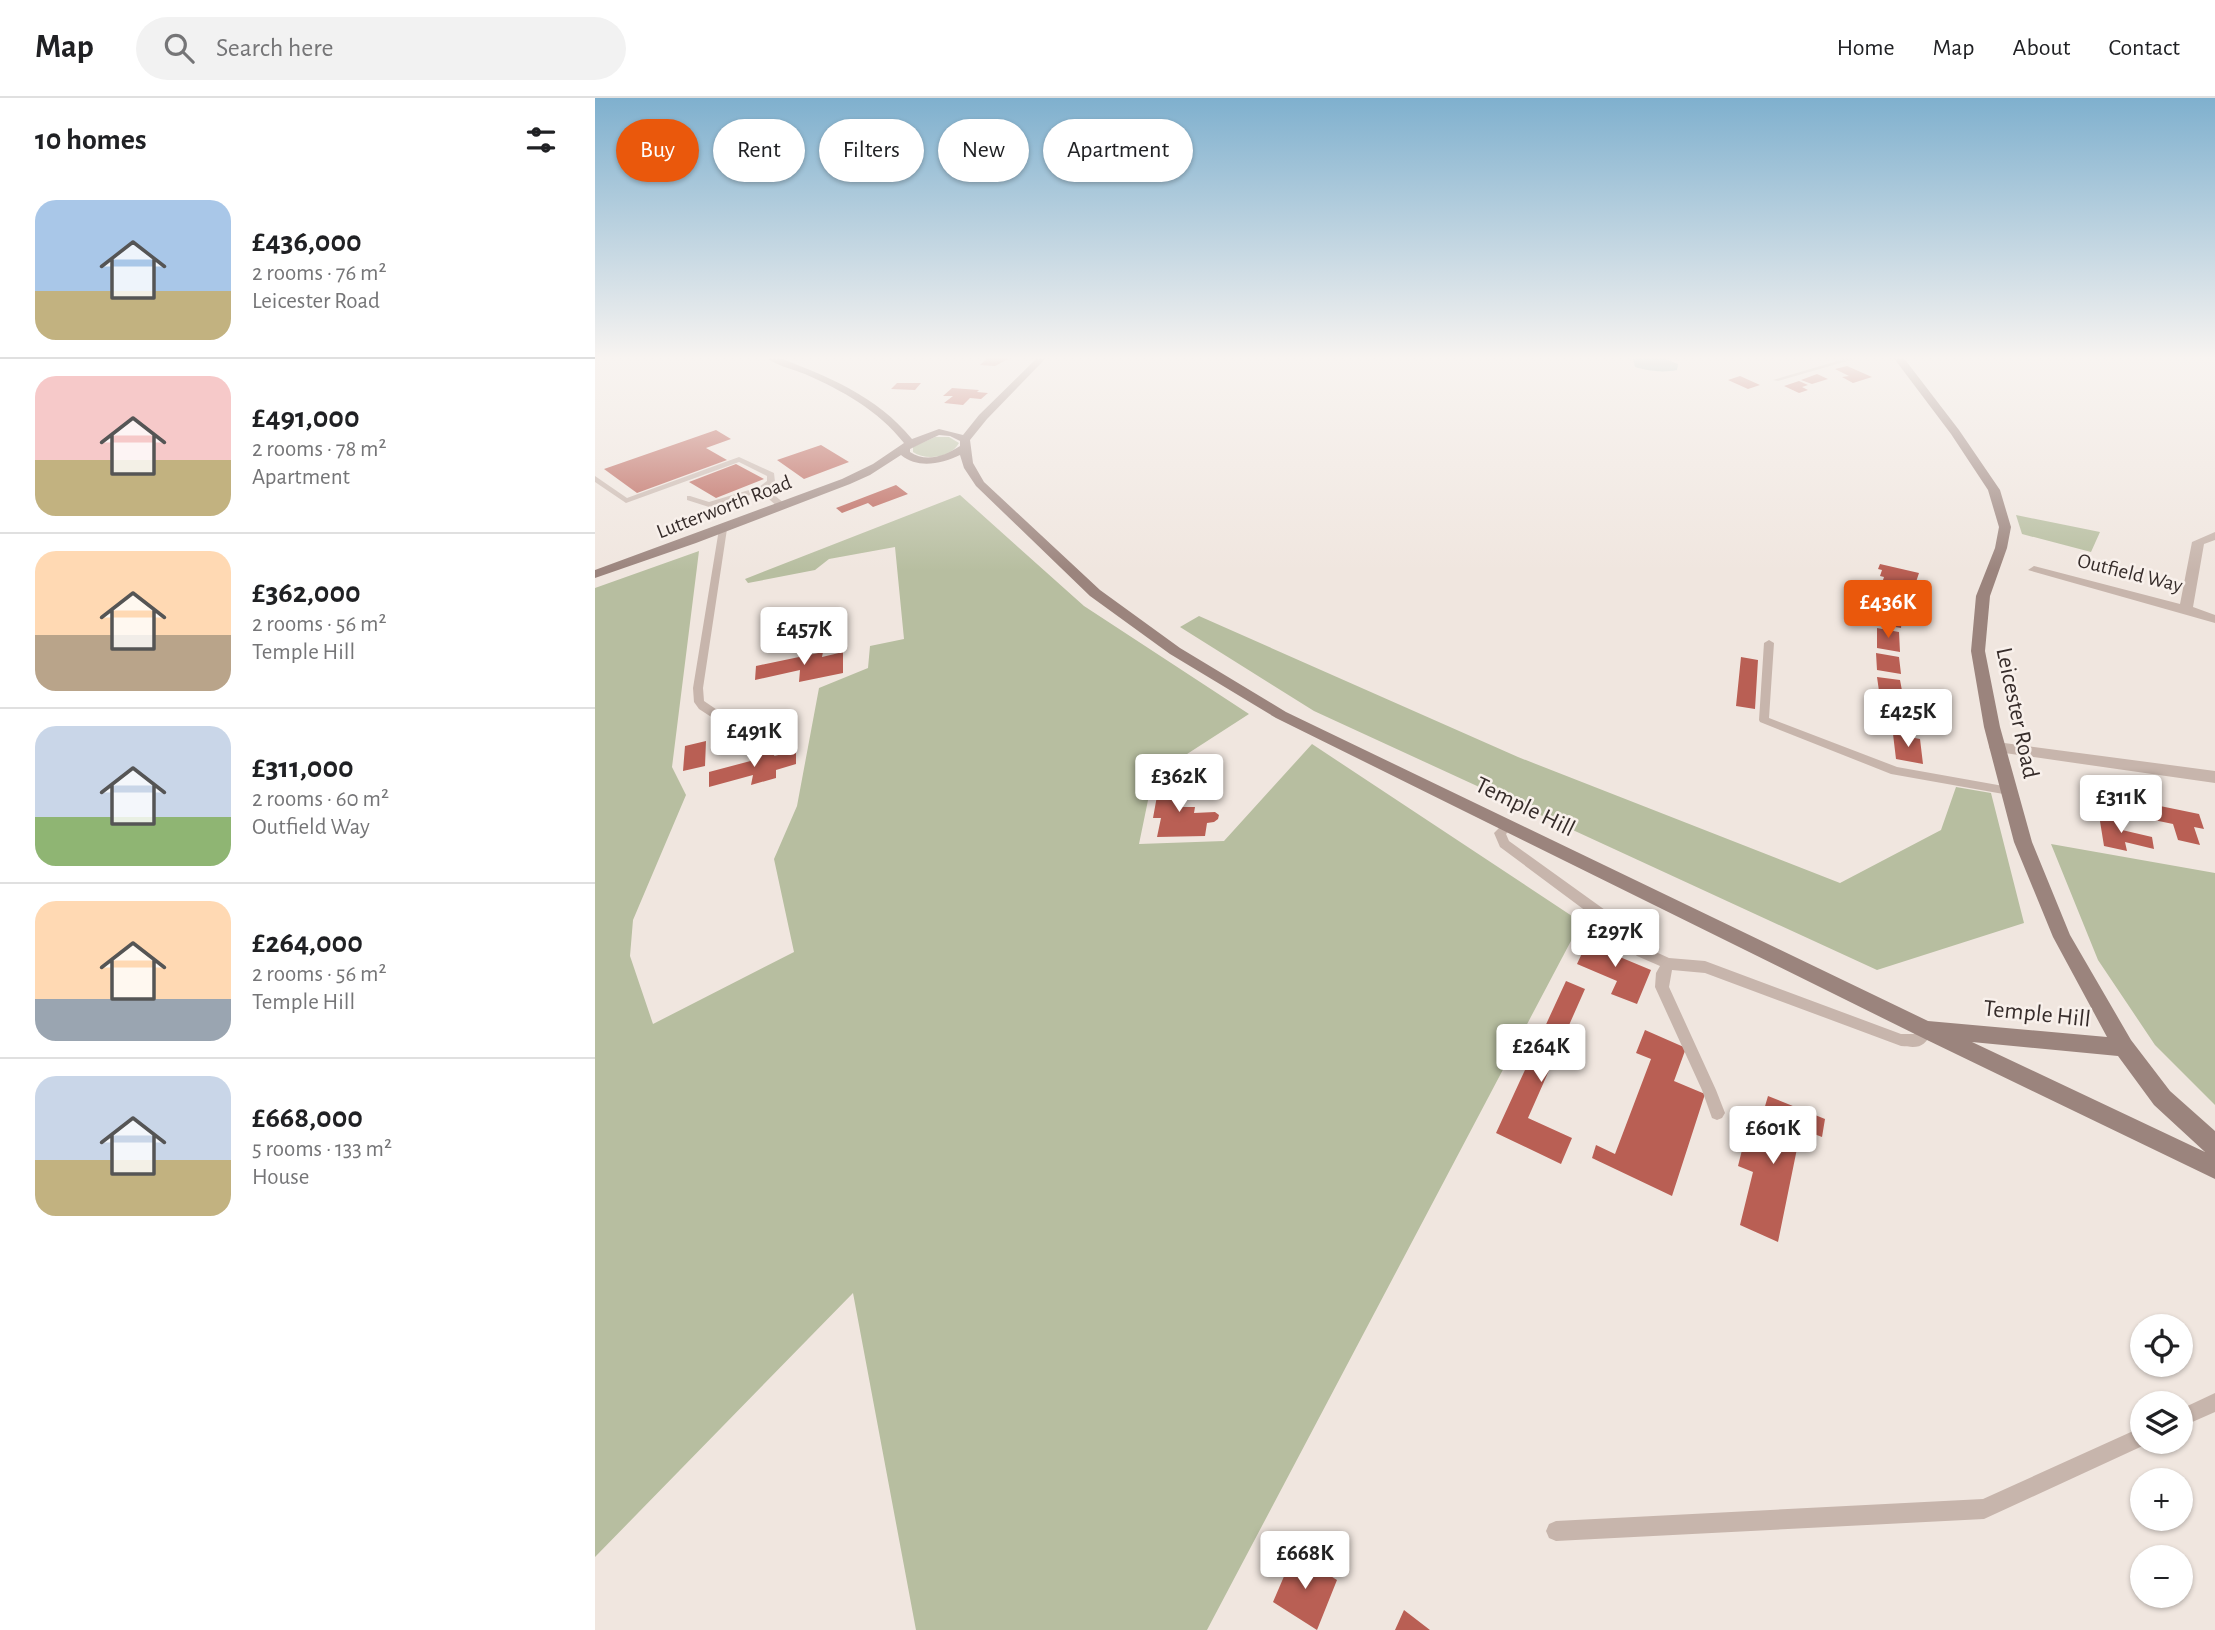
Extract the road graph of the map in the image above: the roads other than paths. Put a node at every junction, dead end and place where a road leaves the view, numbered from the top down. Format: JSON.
{"nodes":[{"id":1,"x":900,"y":428,"type":"edge"},
{"id":2,"x":907,"y":428,"type":"edge"},
{"id":3,"x":951,"y":428,"type":"edge"},
{"id":4,"x":975,"y":428,"type":"edge"},
{"id":5,"x":1952,"y":428,"type":"edge"},
{"id":6,"x":936,"y":434,"type":"junction"},
{"id":7,"x":964,"y":444,"type":"junction"},
{"id":8,"x":907,"y":446,"type":"junction"},
{"id":9,"x":937,"y":459,"type":"junction"},
{"id":10,"x":925,"y":460,"type":"junction"},
{"id":11,"x":969,"y":472,"type":"junction"},
{"id":12,"x":866,"y":473,"type":"junction"},
{"id":13,"x":595,"y":478,"type":"edge"},
{"id":14,"x":762,"y":489,"type":"junction"},
{"id":15,"x":690,"y":498,"type":"dead end"},
{"id":16,"x":782,"y":506,"type":"junction"},
{"id":17,"x":723,"y":529,"type":"junction"},
{"id":18,"x":2215,"y":536,"type":"edge"},
{"id":19,"x":2035,"y":570,"type":"dead end"},
{"id":20,"x":595,"y":574,"type":"edge"},
{"id":21,"x":2186,"y":609,"type":"junction"},
{"id":22,"x":2215,"y":619,"type":"edge"},
{"id":23,"x":1769,"y":643,"type":"dead end"},
{"id":24,"x":762,"y":746,"type":"dead end"},
{"id":25,"x":1997,"y":747,"type":"junction"},
{"id":26,"x":2215,"y":778,"type":"edge"},
{"id":27,"x":2009,"y":791,"type":"junction"},
{"id":28,"x":1508,"y":826,"type":"junction"},
{"id":29,"x":1668,"y":964,"type":"junction"},
{"id":30,"x":1926,"y":1030,"type":"junction"},
{"id":31,"x":2124,"y":1047,"type":"junction"},
{"id":32,"x":1717,"y":1113,"type":"dead end"},
{"id":33,"x":2215,"y":1146,"type":"edge"},
{"id":34,"x":2215,"y":1168,"type":"edge"},
{"id":35,"x":2215,"y":1402,"type":"edge"},
{"id":36,"x":2193,"y":1412,"type":"edge"},
{"id":37,"x":2130,"y":1442,"type":"edge"},
{"id":38,"x":1556,"y":1531,"type":"dead end"}],
"edges":[{"from":1,"to":8,"type":"main road"},
{"from":2,"to":6,"type":"main road"},
{"from":3,"to":6,"type":"main road"},
{"from":4,"to":7,"type":"main road"},
{"from":5,"to":25,"type":"main road","name":"Leicester Road"},
{"from":6,"to":7,"type":"main road"},
{"from":6,"to":8,"type":"main road","name":"Lutterworth Road"},
{"from":7,"to":9,"type":"main road"},
{"from":7,"to":11,"type":"main road","name":"Temple Hill"},
{"from":8,"to":10,"type":"main road"},
{"from":8,"to":12,"type":"main road","name":"Lutterworth Road"},
{"from":9,"to":10,"type":"main road","name":"Lutterworth Road"},
{"from":9,"to":11,"type":"main road","name":"Temple Hill"},
{"from":10,"to":12,"type":"main road","name":"Lutterworth Road"},
{"from":11,"to":28,"type":"main road","name":"Temple Hill"},
{"from":12,"to":16,"type":"main road","name":"Lutterworth Road"},
{"from":13,"to":14,"type":"lane"},
{"from":14,"to":15,"type":"lane"},
{"from":14,"to":16,"type":"lane"},
{"from":16,"to":17,"type":"main road","name":"Lutterworth Road"},
{"from":17,"to":20,"type":"main road","name":"Lutterworth Road"},
{"from":17,"to":24,"type":"lane"},
{"from":18,"to":21,"type":"street"},
{"from":19,"to":21,"type":"street","name":"Outfield Way"},
{"from":21,"to":22,"type":"street","name":"Outfield Way"},
{"from":23,"to":27,"type":"lane"},
{"from":25,"to":26,"type":"street"},
{"from":25,"to":27,"type":"main road","name":"Leicester Road"},
{"from":27,"to":31,"type":"main road","name":"Leicester Road"},
{"from":28,"to":29,"type":"lane"},
{"from":28,"to":30,"type":"main road","name":"Temple Hill"},
{"from":29,"to":30,"type":"lane"},
{"from":29,"to":32,"type":"lane"},
{"from":30,"to":31,"type":"main road","name":"Temple Hill"},
{"from":30,"to":34,"type":"main road"},
{"from":31,"to":33,"type":"main road","name":"Leicester Road"},
{"from":35,"to":36,"type":"lane"},
{"from":37,"to":38,"type":"lane"}]}
